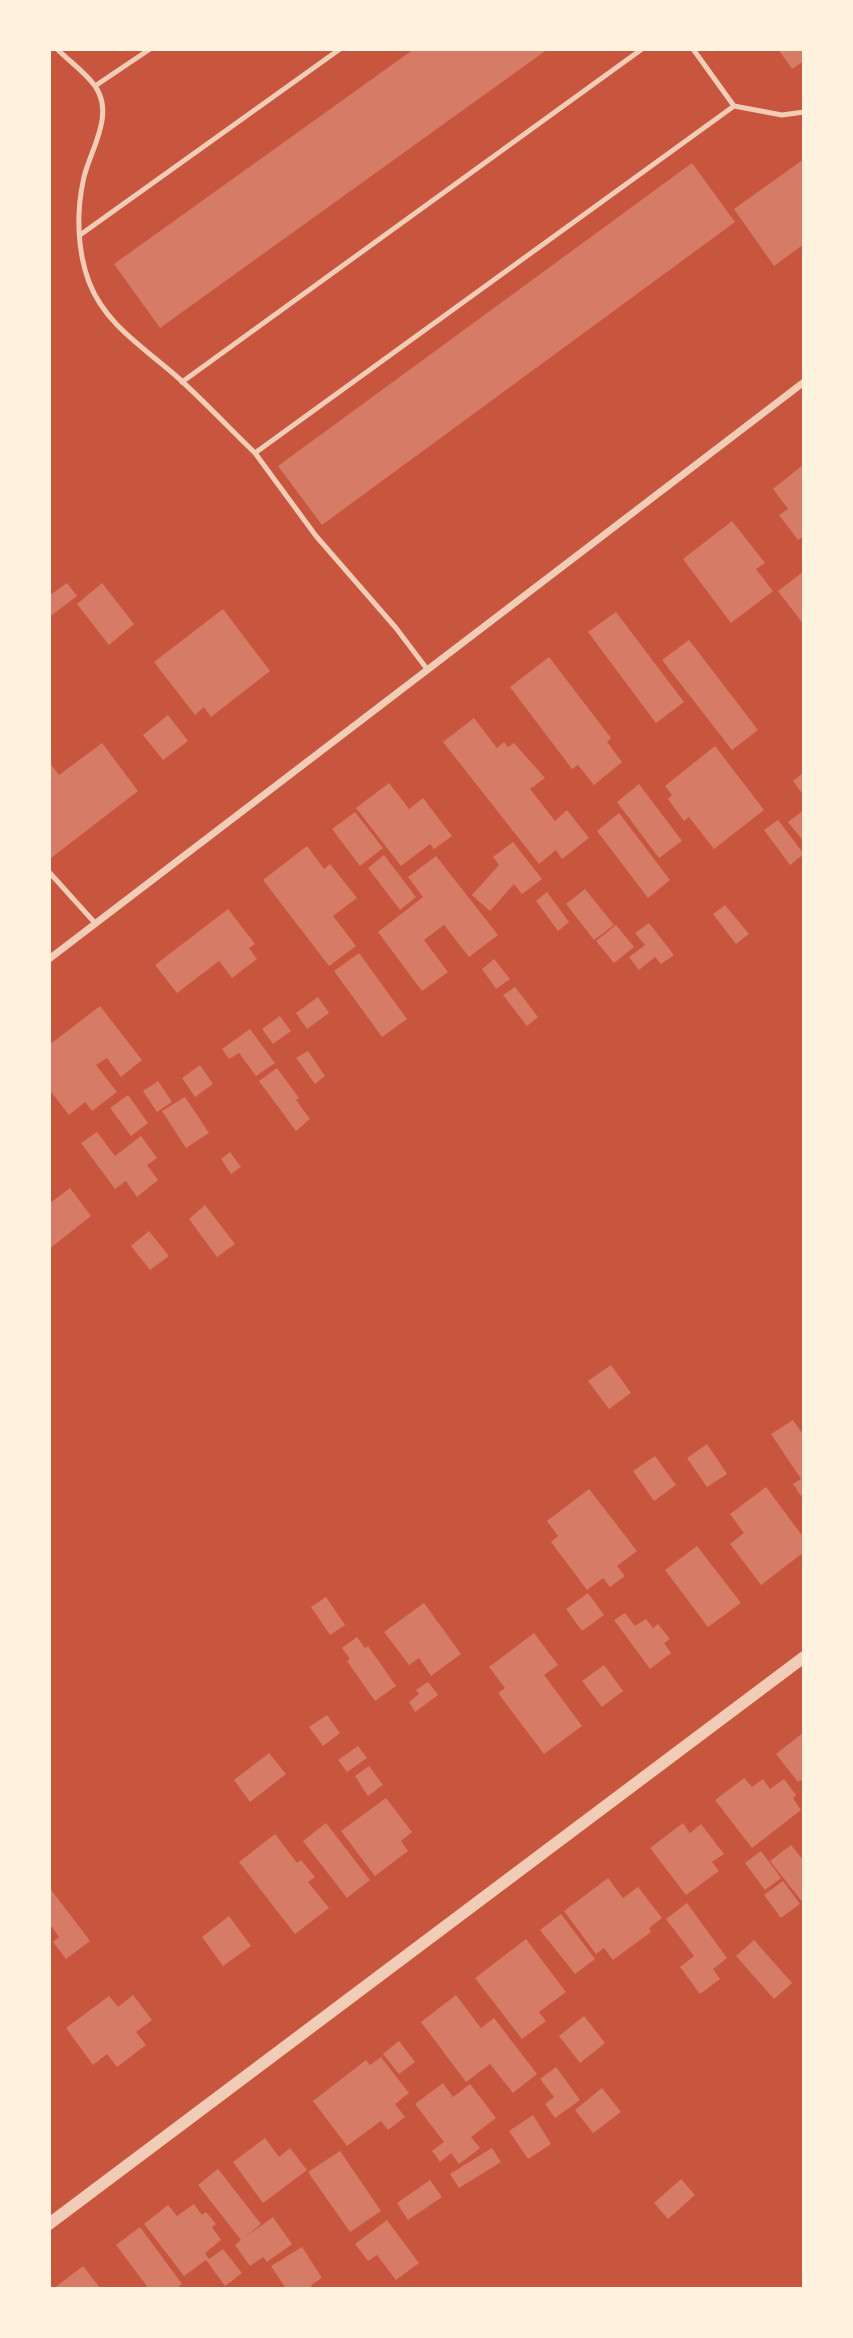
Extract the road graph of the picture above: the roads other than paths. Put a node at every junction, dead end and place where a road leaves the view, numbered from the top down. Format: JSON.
{"nodes":[{"id":1,"x":57,"y":49,"type":"edge"},
{"id":2,"x":150,"y":49,"type":"edge"},
{"id":3,"x":340,"y":49,"type":"edge"},
{"id":4,"x":642,"y":49,"type":"edge"},
{"id":5,"x":693,"y":49,"type":"edge"},
{"id":6,"x":95,"y":86,"type":"junction"},
{"id":7,"x":734,"y":107,"type":"junction"},
{"id":8,"x":804,"y":112,"type":"edge"},
{"id":9,"x":80,"y":234,"type":"junction"},
{"id":10,"x":182,"y":382,"type":"junction"},
{"id":11,"x":804,"y":382,"type":"edge"},
{"id":12,"x":255,"y":453,"type":"junction"},
{"id":13,"x":427,"y":669,"type":"junction"},
{"id":14,"x":49,"y":872,"type":"edge"},
{"id":15,"x":95,"y":923,"type":"junction"},
{"id":16,"x":49,"y":959,"type":"edge"},
{"id":17,"x":804,"y":1657,"type":"edge"},
{"id":18,"x":49,"y":2224,"type":"edge"}],
"edges":[{"from":1,"to":6,"type":"lane"},
{"from":2,"to":6,"type":"lane"},
{"from":3,"to":9,"type":"lane"},
{"from":4,"to":10,"type":"lane"},
{"from":5,"to":7,"type":"lane"},
{"from":6,"to":9,"type":"lane"},
{"from":7,"to":8,"type":"lane"},
{"from":7,"to":12,"type":"lane"},
{"from":9,"to":10,"type":"lane"},
{"from":10,"to":12,"type":"lane"},
{"from":11,"to":13,"type":"street"},
{"from":12,"to":13,"type":"lane"},
{"from":13,"to":15,"type":"street"},
{"from":14,"to":15,"type":"lane"},
{"from":15,"to":16,"type":"street"},
{"from":17,"to":18,"type":"street"}]}
